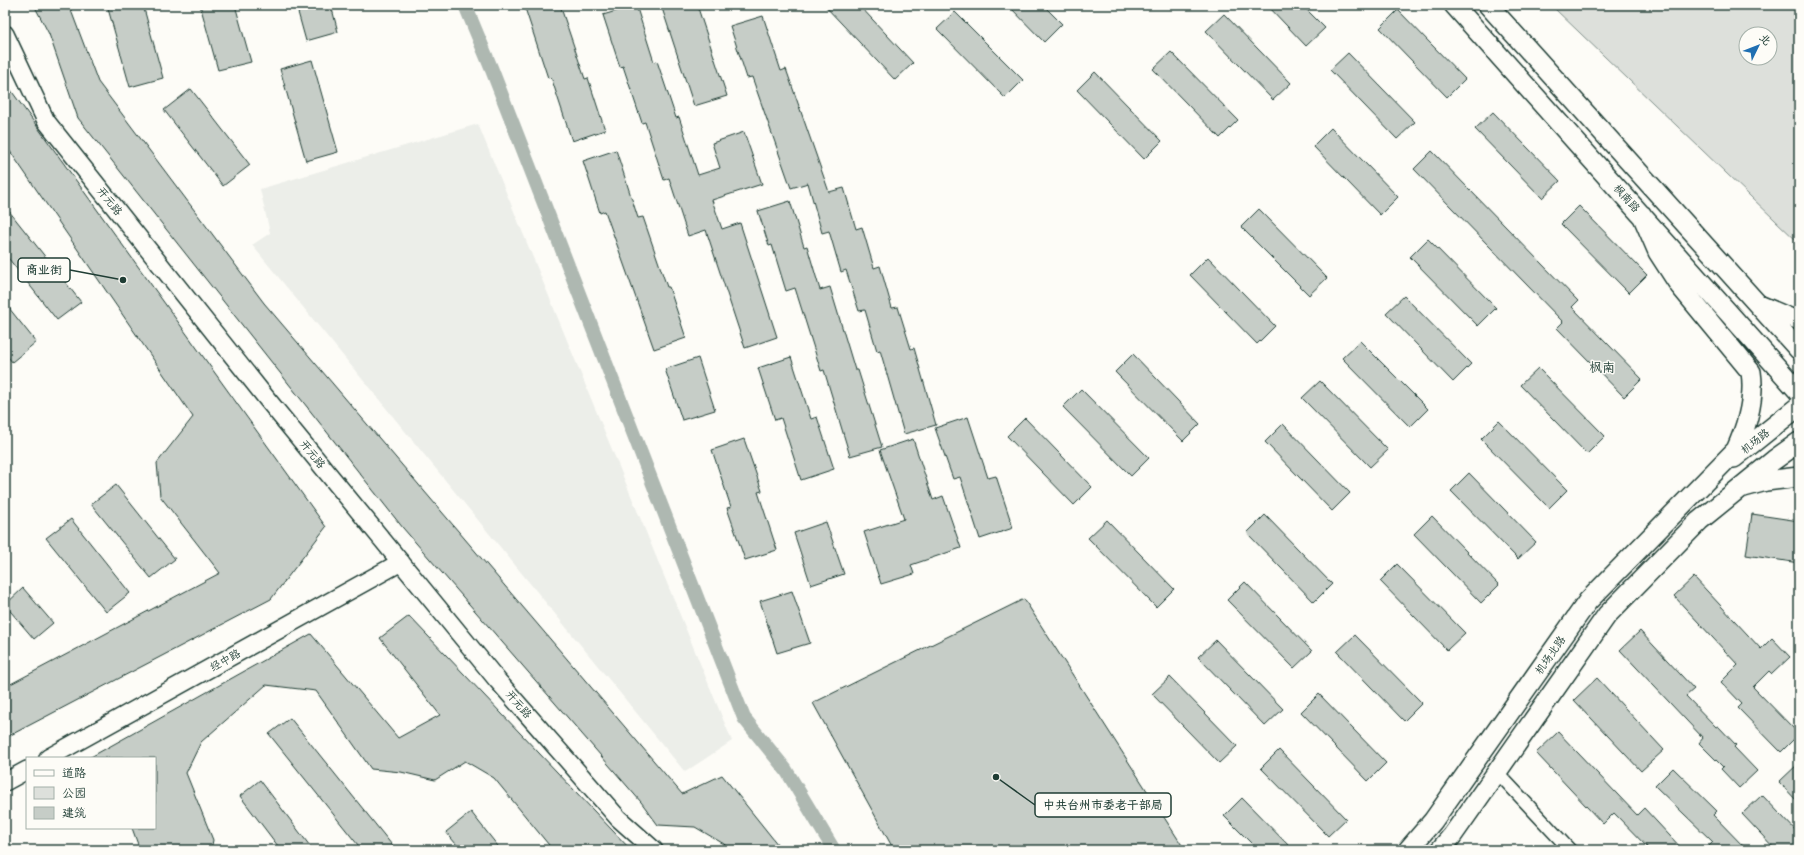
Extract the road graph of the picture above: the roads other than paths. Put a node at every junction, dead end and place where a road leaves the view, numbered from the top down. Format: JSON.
{"nodes":[{"id":1,"x":1454,"y":5,"type":"edge"},
{"id":2,"x":1488,"y":5,"type":"edge"},
{"id":3,"x":5,"y":34,"type":"edge"},
{"id":4,"x":1642,"y":215,"type":"junction"},
{"id":5,"x":1756,"y":302,"type":"junction"},
{"id":6,"x":1799,"y":321,"type":"edge"},
{"id":7,"x":1799,"y":350,"type":"edge"},
{"id":8,"x":1799,"y":392,"type":"edge"},
{"id":9,"x":1799,"y":406,"type":"edge"},
{"id":10,"x":1799,"y":442,"type":"edge"},
{"id":11,"x":1712,"y":476,"type":"junction"},
{"id":12,"x":1799,"y":477,"type":"edge"},
{"id":13,"x":1737,"y":490,"type":"junction"},
{"id":14,"x":401,"y":562,"type":"junction"},
{"id":15,"x":50,"y":757,"type":"edge"},
{"id":16,"x":26,"y":771,"type":"edge"},
{"id":17,"x":1497,"y":772,"type":"junction"},
{"id":18,"x":5,"y":782,"type":"edge"},
{"id":19,"x":654,"y":850,"type":"edge"},
{"id":20,"x":1408,"y":850,"type":"edge"},
{"id":21,"x":1440,"y":850,"type":"edge"},
{"id":22,"x":1570,"y":850,"type":"edge"}],
"edges":[{"from":1,"to":4,"type":"main road","name":"枫南路"},
{"from":2,"to":5,"type":"main road"},
{"from":3,"to":14,"type":"main road","name":"开元路"},
{"from":4,"to":8,"type":"main road","name":"枫南路"},
{"from":4,"to":11,"type":"main road"},
{"from":5,"to":6,"type":"main road"},
{"from":5,"to":7,"type":"main road"},
{"from":9,"to":11,"type":"main road","name":"机场路"},
{"from":10,"to":13,"type":"main road"},
{"from":11,"to":20,"type":"main road","name":"机场北路"},
{"from":12,"to":13,"type":"main road"},
{"from":13,"to":17,"type":"main road"},
{"from":14,"to":15,"type":"main road","name":"经中路"},
{"from":14,"to":19,"type":"main road","name":"开元路"},
{"from":16,"to":18,"type":"main road"},
{"from":17,"to":21,"type":"main road"},
{"from":17,"to":22,"type":"street"}]}
